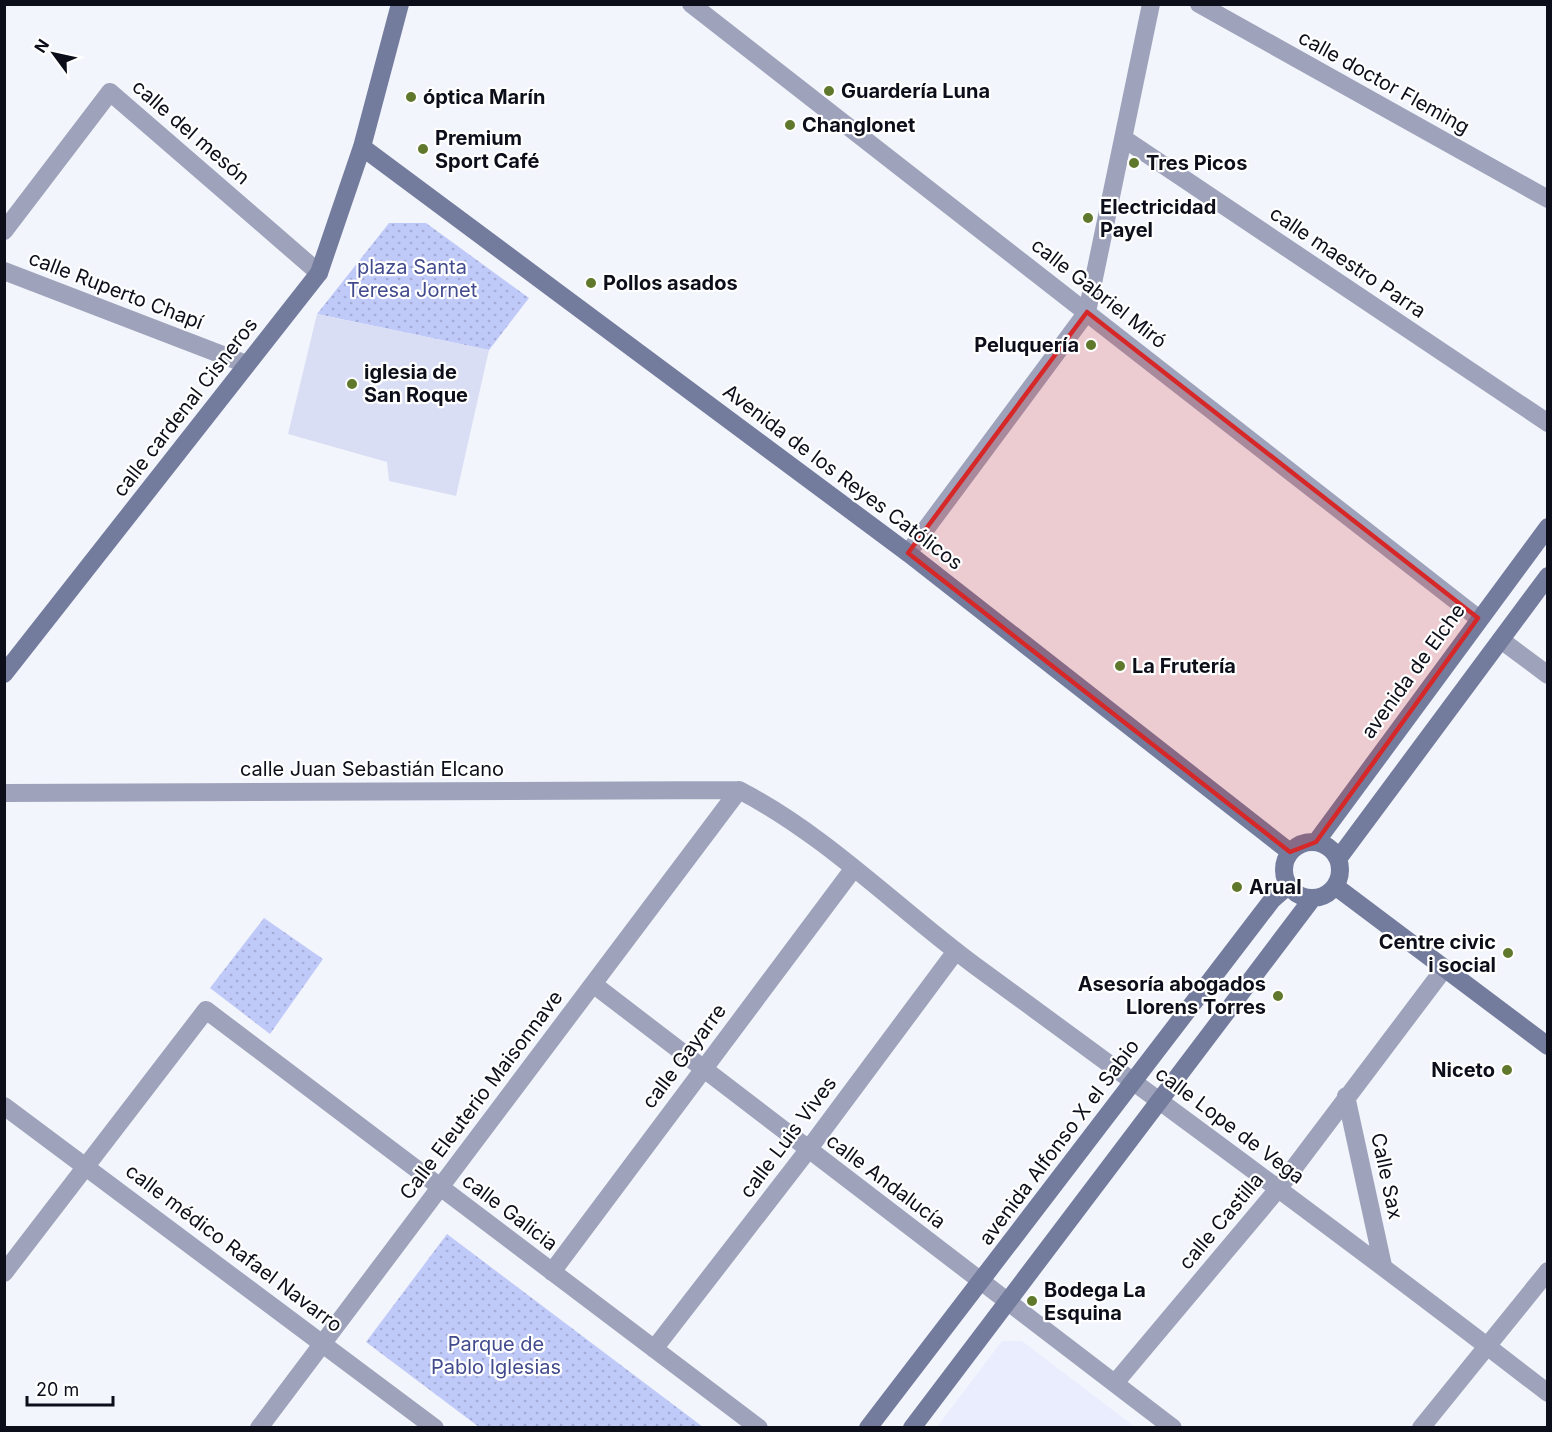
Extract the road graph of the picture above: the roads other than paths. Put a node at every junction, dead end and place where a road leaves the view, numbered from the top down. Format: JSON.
{"nodes":[{"id":1,"x":691,"y":4,"type":"edge"},
{"id":2,"x":1151,"y":4,"type":"edge"},
{"id":3,"x":1199,"y":4,"type":"edge"},
{"id":4,"x":399,"y":5,"type":"edge"},
{"id":5,"x":1123,"y":138,"type":"junction"},
{"id":6,"x":362,"y":147,"type":"junction"},
{"id":7,"x":1548,"y":199,"type":"edge"},
{"id":8,"x":4,"y":231,"type":"edge"},
{"id":9,"x":4,"y":271,"type":"edge"},
{"id":10,"x":319,"y":273,"type":"junction"},
{"id":11,"x":1087,"y":312,"type":"junction"},
{"id":12,"x":246,"y":364,"type":"junction"},
{"id":13,"x":1548,"y":423,"type":"edge"},
{"id":14,"x":1548,"y":527,"type":"edge"},
{"id":15,"x":908,"y":553,"type":"junction"},
{"id":16,"x":1548,"y":576,"type":"edge"},
{"id":17,"x":1478,"y":618,"type":"junction"},
{"id":18,"x":1500,"y":640,"type":"junction"},
{"id":19,"x":4,"y":674,"type":"edge"},
{"id":20,"x":1548,"y":675,"type":"edge"},
{"id":21,"x":739,"y":790,"type":"junction"},
{"id":22,"x":4,"y":793,"type":"edge"},
{"id":23,"x":1316,"y":842,"type":"junction"},
{"id":24,"x":1290,"y":852,"type":"junction"},
{"id":25,"x":1338,"y":859,"type":"junction"},
{"id":26,"x":854,"y":868,"type":"junction"},
{"id":27,"x":1288,"y":886,"type":"junction"},
{"id":28,"x":1335,"y":886,"type":"junction"},
{"id":29,"x":1312,"y":898,"type":"junction"},
{"id":30,"x":956,"y":951,"type":"junction"},
{"id":31,"x":1443,"y":969,"type":"junction"},
{"id":32,"x":593,"y":984,"type":"junction"},
{"id":33,"x":1548,"y":1047,"type":"edge"},
{"id":34,"x":704,"y":1066,"type":"junction"},
{"id":35,"x":1132,"y":1080,"type":"junction"},
{"id":36,"x":1346,"y":1096,"type":"junction"},
{"id":37,"x":1158,"y":1099,"type":"junction"},
{"id":38,"x":4,"y":1106,"type":"edge"},
{"id":39,"x":808,"y":1150,"type":"junction"},
{"id":40,"x":87,"y":1166,"type":"junction"},
{"id":41,"x":440,"y":1187,"type":"junction"},
{"id":42,"x":1278,"y":1189,"type":"junction"},
{"id":43,"x":1383,"y":1266,"type":"junction"},
{"id":44,"x":1548,"y":1271,"type":"edge"},
{"id":45,"x":552,"y":1272,"type":"junction"},
{"id":46,"x":4,"y":1273,"type":"edge"},
{"id":47,"x":981,"y":1282,"type":"junction"},
{"id":48,"x":1005,"y":1301,"type":"junction"},
{"id":49,"x":323,"y":1343,"type":"junction"},
{"id":50,"x":1485,"y":1345,"type":"junction"},
{"id":51,"x":654,"y":1349,"type":"junction"},
{"id":52,"x":1115,"y":1383,"type":"junction"},
{"id":53,"x":1548,"y":1393,"type":"edge"},
{"id":54,"x":260,"y":1428,"type":"edge"},
{"id":55,"x":435,"y":1428,"type":"edge"},
{"id":56,"x":759,"y":1428,"type":"edge"},
{"id":57,"x":868,"y":1428,"type":"edge"},
{"id":58,"x":912,"y":1428,"type":"edge"},
{"id":59,"x":1173,"y":1428,"type":"edge"},
{"id":60,"x":1420,"y":1428,"type":"edge"}],
"edges":[{"from":1,"to":11,"type":"street","name":"calle Gabriel Miró"},
{"from":2,"to":5,"type":"street"},
{"from":3,"to":7,"type":"street","name":"calle doctor Fleming"},
{"from":4,"to":6,"type":"street","name":"calle cardenal Cisneros"},
{"from":5,"to":11,"type":"street"},
{"from":5,"to":13,"type":"street","name":"calle maestro Parra"},
{"from":6,"to":10,"type":"street","name":"calle cardenal Cisneros"},
{"from":6,"to":15,"type":"street","name":"Avenida de los Reyes Católicos"},
{"from":8,"to":10,"type":"street","name":"calle del mesón"},
{"from":9,"to":12,"type":"street","name":"calle Ruperto Chapí"},
{"from":10,"to":12,"type":"street","name":"calle cardenal Cisneros"},
{"from":11,"to":15,"type":"street"},
{"from":11,"to":17,"type":"street","name":"calle Gabriel Miró"},
{"from":12,"to":19,"type":"street","name":"calle cardenal Cisneros"},
{"from":14,"to":17,"type":"street","name":"avenida de Elche"},
{"from":15,"to":24,"type":"street","name":"Avenida de los Reyes Católicos"},
{"from":16,"to":18,"type":"street"},
{"from":17,"to":23,"type":"street","name":"avenida de Elche"},
{"from":18,"to":20,"type":"street"},
{"from":18,"to":25,"type":"street"},
{"from":21,"to":22,"type":"street","name":"calle Juan Sebastián Elcano"},
{"from":21,"to":26,"type":"street","name":"calle Lope de Vega"},
{"from":21,"to":32,"type":"street","name":"Calle Eleuterio Maisonnave"},
{"from":23,"to":24,"type":"street"},
{"from":23,"to":25,"type":"street"},
{"from":24,"to":27,"type":"street"},
{"from":25,"to":28,"type":"street"},
{"from":26,"to":30,"type":"street","name":"calle Lope de Vega"},
{"from":26,"to":34,"type":"street","name":"calle Gayarre"},
{"from":27,"to":29,"type":"street"},
{"from":27,"to":35,"type":"street","name":"avenida Alfonso X el Sabio"},
{"from":28,"to":29,"type":"street"},
{"from":28,"to":31,"type":"street"},
{"from":29,"to":37,"type":"street"},
{"from":30,"to":35,"type":"street","name":"calle Lope de Vega"},
{"from":30,"to":39,"type":"street","name":"calle Luis Vives"},
{"from":31,"to":33,"type":"street"},
{"from":31,"to":36,"type":"street","name":"calle Castilla"},
{"from":32,"to":34,"type":"street","name":"calle Andalucía"},
{"from":32,"to":41,"type":"street","name":"Calle Eleuterio Maisonnave"},
{"from":34,"to":39,"type":"street","name":"calle Andalucía"},
{"from":34,"to":45,"type":"street","name":"calle Gayarre"},
{"from":35,"to":37,"type":"street","name":"calle Lope de Vega"},
{"from":35,"to":47,"type":"street","name":"avenida Alfonso X el Sabio"},
{"from":36,"to":42,"type":"street","name":"calle Castilla"},
{"from":36,"to":43,"type":"street","name":"Calle Sax"},
{"from":37,"to":42,"type":"street","name":"calle Lope de Vega"},
{"from":37,"to":48,"type":"street"},
{"from":38,"to":40,"type":"street","name":"calle médico Rafael Navarro"},
{"from":39,"to":47,"type":"street","name":"calle Andalucía"},
{"from":39,"to":51,"type":"street","name":"calle Luis Vives"},
{"from":40,"to":41,"type":"street","name":"calle Galicia"},
{"from":40,"to":46,"type":"street"},
{"from":40,"to":49,"type":"street","name":"calle médico Rafael Navarro"},
{"from":41,"to":45,"type":"street","name":"calle Galicia"},
{"from":41,"to":49,"type":"street","name":"Calle Eleuterio Maisonnave"},
{"from":42,"to":43,"type":"street","name":"calle Lope de Vega"},
{"from":42,"to":52,"type":"street","name":"calle Castilla"},
{"from":43,"to":50,"type":"street","name":"calle Lope de Vega"},
{"from":44,"to":50,"type":"street"},
{"from":45,"to":51,"type":"street","name":"calle Galicia"},
{"from":47,"to":48,"type":"street","name":"calle Andalucía"},
{"from":47,"to":57,"type":"street","name":"avenida Alfonso X el Sabio"},
{"from":48,"to":52,"type":"street","name":"calle Andalucía"},
{"from":48,"to":58,"type":"street"},
{"from":49,"to":54,"type":"street","name":"Calle Eleuterio Maisonnave"},
{"from":49,"to":55,"type":"street","name":"calle médico Rafael Navarro"},
{"from":50,"to":53,"type":"street","name":"calle Lope de Vega"},
{"from":50,"to":60,"type":"street"},
{"from":51,"to":56,"type":"street","name":"calle Galicia"},
{"from":52,"to":59,"type":"street","name":"calle Andalucía"}]}
